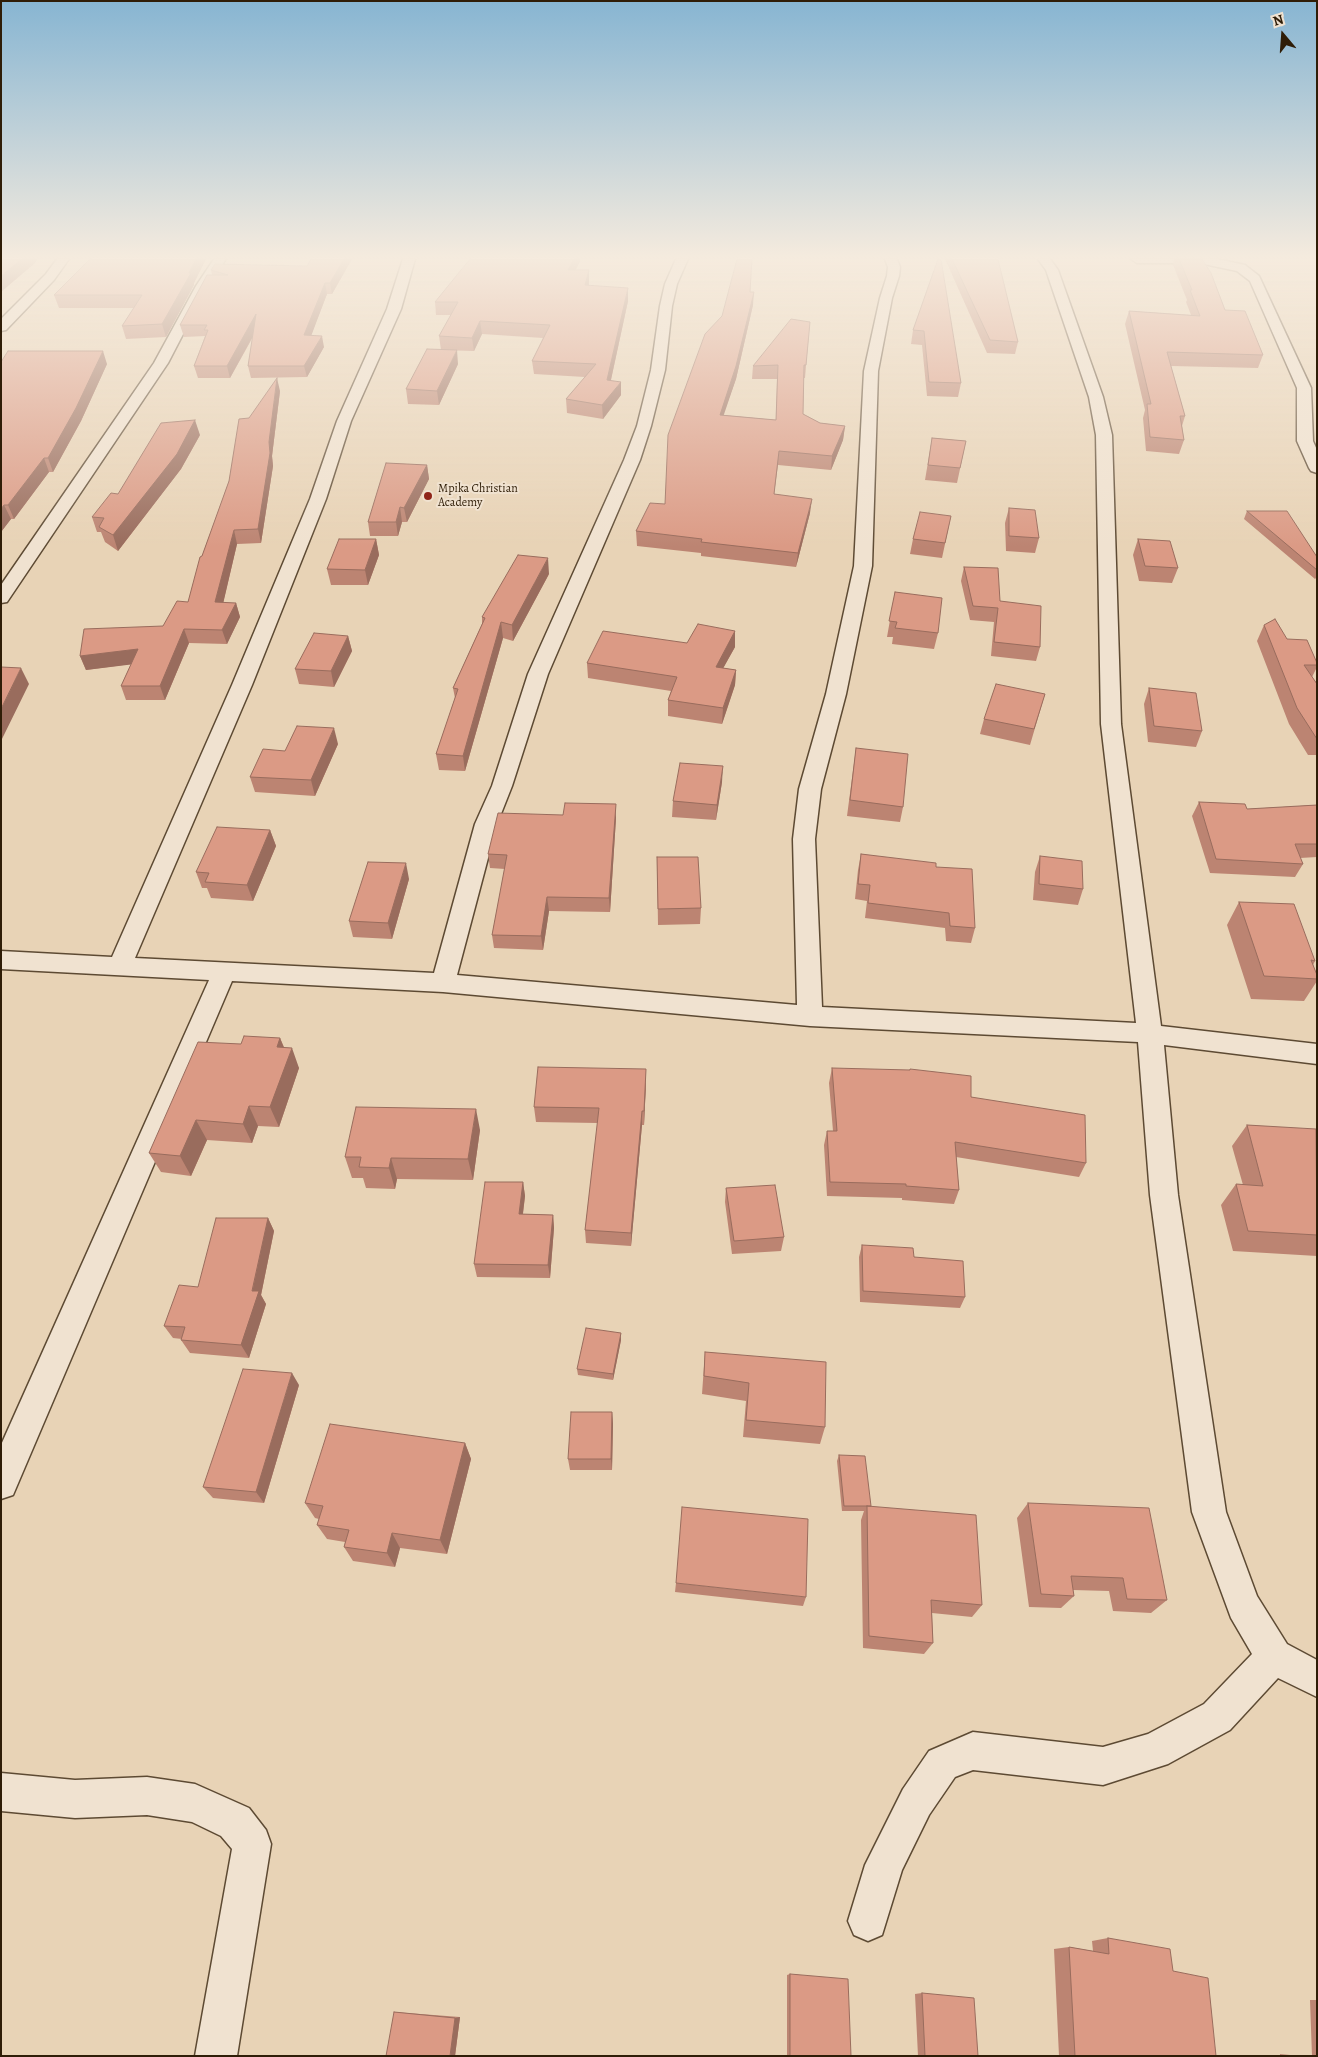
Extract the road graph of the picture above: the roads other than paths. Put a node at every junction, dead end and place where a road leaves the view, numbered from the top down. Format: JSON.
{"nodes":[{"id":1,"x":165,"y":355,"type":"edge"},
{"id":2,"x":373,"y":355,"type":"edge"},
{"id":3,"x":660,"y":355,"type":"edge"},
{"id":4,"x":874,"y":355,"type":"edge"},
{"id":5,"x":1081,"y":355,"type":"edge"},
{"id":6,"x":1289,"y":355,"type":"edge"},
{"id":7,"x":1317,"y":468,"type":"edge"},
{"id":8,"x":1,"y":598,"type":"edge"},
{"id":9,"x":1,"y":960,"type":"edge"},
{"id":10,"x":120,"y":965,"type":"junction"},
{"id":11,"x":224,"y":972,"type":"junction"},
{"id":12,"x":443,"y":983,"type":"junction"},
{"id":13,"x":810,"y":1016,"type":"junction"},
{"id":14,"x":1150,"y":1034,"type":"junction"},
{"id":15,"x":1317,"y":1054,"type":"edge"},
{"id":16,"x":1,"y":1483,"type":"edge"},
{"id":17,"x":1274,"y":1657,"type":"junction"},
{"id":18,"x":1317,"y":1679,"type":"edge"},
{"id":19,"x":1,"y":1792,"type":"edge"},
{"id":20,"x":868,"y":1921,"type":"dead end"},
{"id":21,"x":216,"y":2056,"type":"edge"}],
"edges":[{"from":1,"to":8,"type":"street"},
{"from":2,"to":10,"type":"street"},
{"from":3,"to":12,"type":"street"},
{"from":4,"to":13,"type":"street"},
{"from":5,"to":14,"type":"street"},
{"from":6,"to":7,"type":"street"},
{"from":9,"to":10,"type":"street"},
{"from":10,"to":11,"type":"street"},
{"from":11,"to":12,"type":"street"},
{"from":11,"to":16,"type":"street"},
{"from":12,"to":13,"type":"street"},
{"from":13,"to":14,"type":"street"},
{"from":14,"to":15,"type":"street"},
{"from":14,"to":17,"type":"street"},
{"from":17,"to":18,"type":"street"},
{"from":17,"to":20,"type":"street"},
{"from":19,"to":21,"type":"street"}]}
